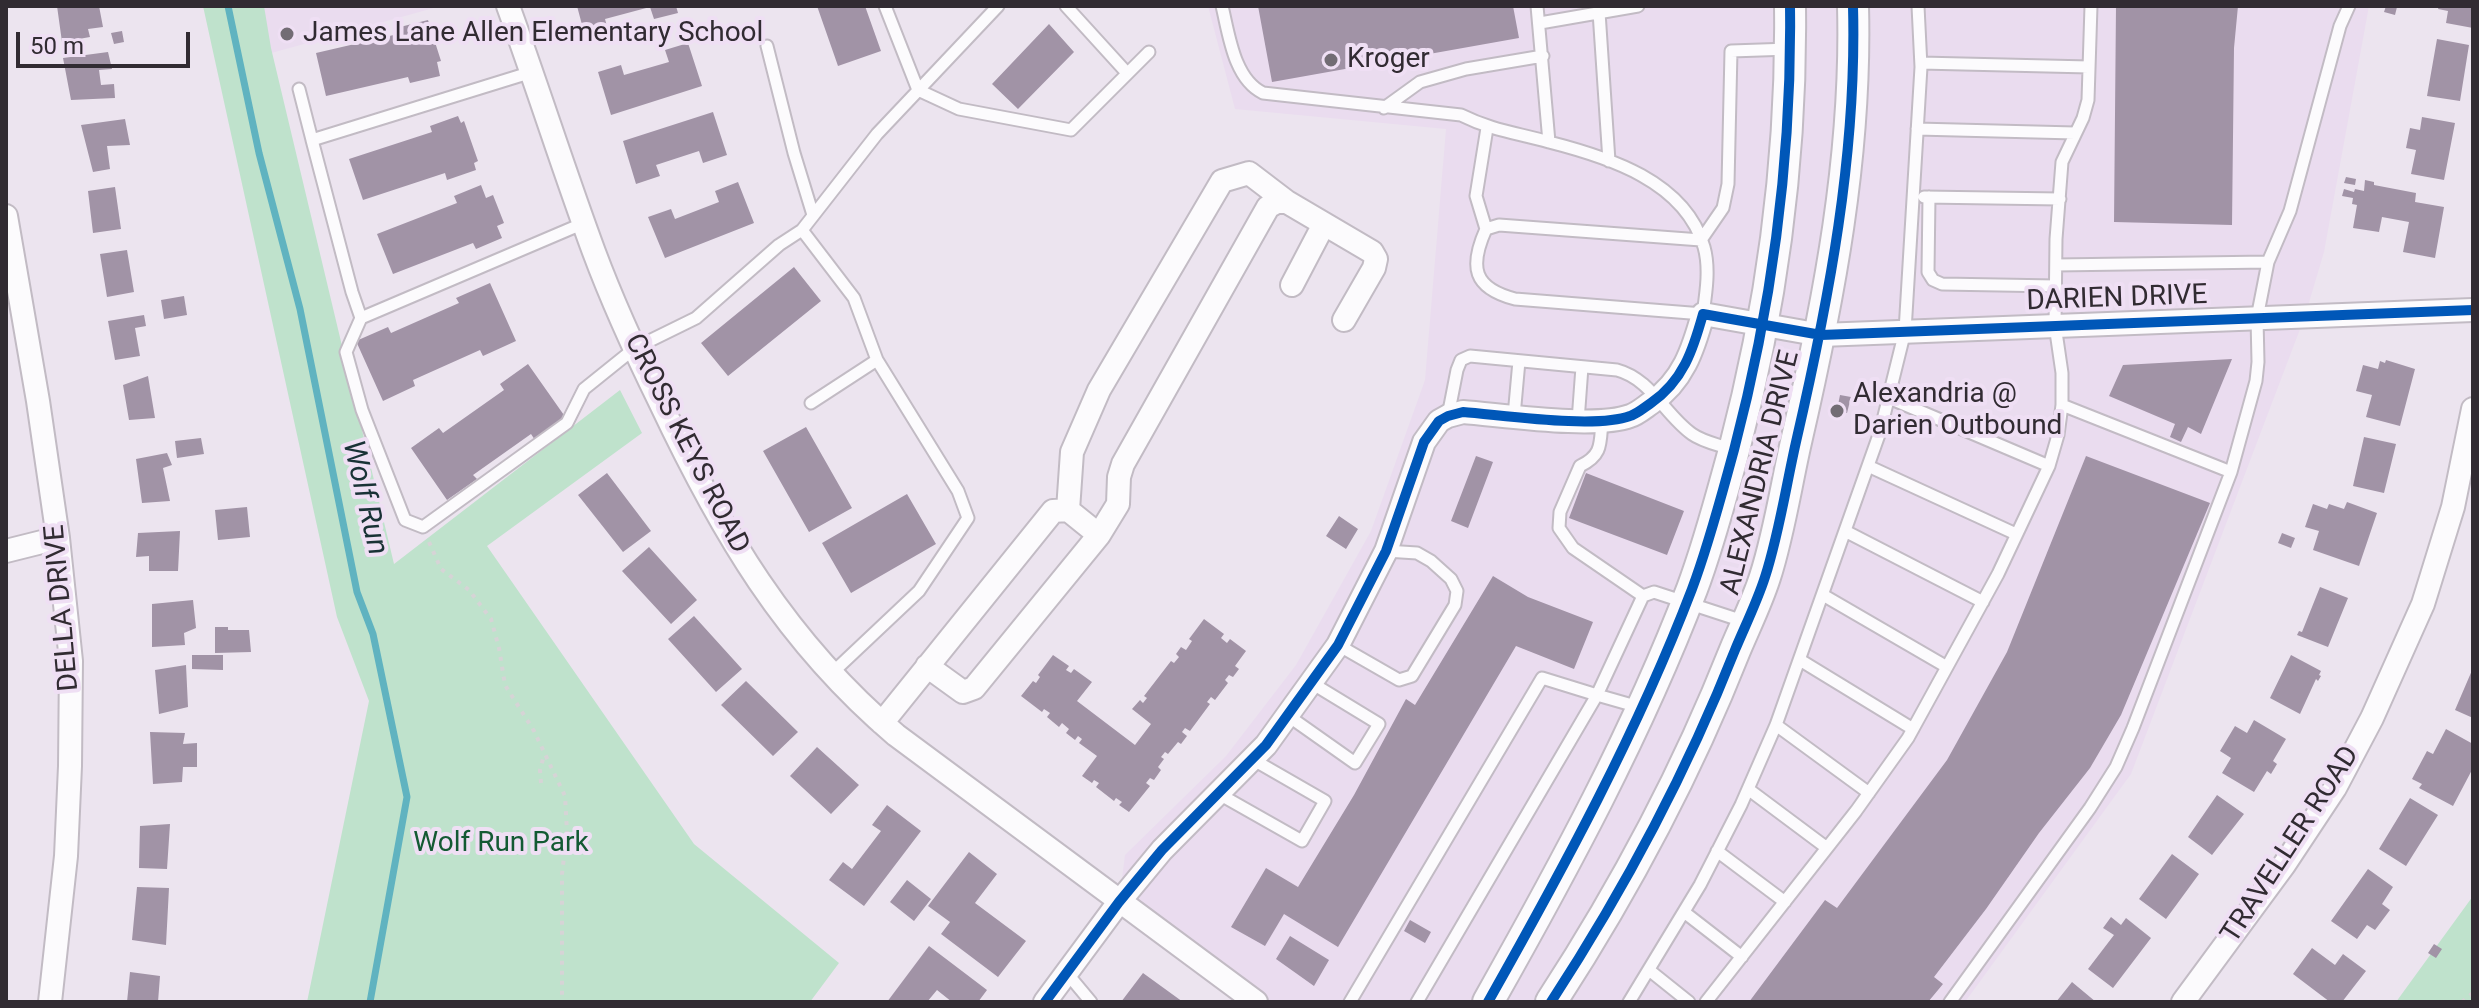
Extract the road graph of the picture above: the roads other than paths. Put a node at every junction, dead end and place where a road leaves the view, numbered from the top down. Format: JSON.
{"nodes":[{"id":1,"x":508,"y":6,"type":"edge"},
{"id":2,"x":885,"y":6,"type":"edge"},
{"id":3,"x":998,"y":6,"type":"edge"},
{"id":4,"x":1066,"y":6,"type":"edge"},
{"id":5,"x":1222,"y":6,"type":"edge"},
{"id":6,"x":1537,"y":6,"type":"edge"},
{"id":7,"x":1638,"y":6,"type":"edge"},
{"id":8,"x":1790,"y":6,"type":"edge"},
{"id":9,"x":1853,"y":6,"type":"edge"},
{"id":10,"x":1918,"y":6,"type":"edge"},
{"id":11,"x":2091,"y":6,"type":"edge"},
{"id":12,"x":2349,"y":6,"type":"edge"},
{"id":13,"x":1599,"y":12,"type":"junction"},
{"id":14,"x":1540,"y":23,"type":"junction"},
{"id":15,"x":767,"y":46,"type":"dead end"},
{"id":16,"x":1790,"y":49,"type":"junction"},
{"id":17,"x":1149,"y":52,"type":"dead end"},
{"id":18,"x":1543,"y":56,"type":"junction"},
{"id":19,"x":1921,"y":63,"type":"junction"},
{"id":20,"x":2089,"y":67,"type":"junction"},
{"id":21,"x":532,"y":72,"type":"junction"},
{"id":22,"x":1127,"y":73,"type":"junction"},
{"id":23,"x":299,"y":89,"type":"dead end"},
{"id":24,"x":918,"y":90,"type":"junction"},
{"id":25,"x":1384,"y":108,"type":"junction"},
{"id":26,"x":1487,"y":128,"type":"junction"},
{"id":27,"x":1917,"y":129,"type":"junction"},
{"id":28,"x":2075,"y":133,"type":"junction"},
{"id":29,"x":312,"y":140,"type":"junction"},
{"id":30,"x":1549,"y":142,"type":"junction"},
{"id":31,"x":1609,"y":161,"type":"junction"},
{"id":32,"x":1913,"y":197,"type":"junction"},
{"id":33,"x":1929,"y":197,"type":"junction"},
{"id":34,"x":2060,"y":199,"type":"junction"},
{"id":35,"x":1287,"y":202,"type":"junction"},
{"id":36,"x":813,"y":215,"type":"junction"},
{"id":37,"x":6,"y":216,"type":"edge"},
{"id":38,"x":584,"y":223,"type":"junction"},
{"id":39,"x":1324,"y":224,"type":"junction"},
{"id":40,"x":1486,"y":229,"type":"junction"},
{"id":41,"x":802,"y":230,"type":"junction"},
{"id":42,"x":1701,"y":240,"type":"junction"},
{"id":43,"x":2268,"y":262,"type":"junction"},
{"id":44,"x":2056,"y":265,"type":"junction"},
{"id":45,"x":1292,"y":285,"type":"dead end"},
{"id":46,"x":2056,"y":286,"type":"junction"},
{"id":47,"x":2473,"y":310,"type":"edge"},
{"id":48,"x":1703,"y":314,"type":"junction"},
{"id":49,"x":361,"y":318,"type":"junction"},
{"id":50,"x":2257,"y":318,"type":"junction"},
{"id":51,"x":1344,"y":320,"type":"dead end"},
{"id":52,"x":1763,"y":325,"type":"junction"},
{"id":53,"x":2055,"y":325,"type":"junction"},
{"id":54,"x":1905,"y":331,"type":"junction"},
{"id":55,"x":1821,"y":335,"type":"junction"},
{"id":56,"x":635,"y":348,"type":"junction"},
{"id":57,"x":877,"y":360,"type":"junction"},
{"id":58,"x":1519,"y":361,"type":"junction"},
{"id":59,"x":1582,"y":367,"type":"junction"},
{"id":60,"x":1659,"y":398,"type":"junction"},
{"id":61,"x":1889,"y":398,"type":"junction"},
{"id":62,"x":811,"y":403,"type":"dead end"},
{"id":63,"x":2062,"y":405,"type":"junction"},
{"id":64,"x":2473,"y":409,"type":"edge"},
{"id":65,"x":1448,"y":416,"type":"junction"},
{"id":66,"x":1514,"y":416,"type":"junction"},
{"id":67,"x":1602,"y":420,"type":"junction"},
{"id":68,"x":1578,"y":421,"type":"junction"},
{"id":69,"x":1733,"y":450,"type":"junction"},
{"id":70,"x":1868,"y":466,"type":"junction"},
{"id":71,"x":2049,"y":466,"type":"junction"},
{"id":72,"x":2231,"y":472,"type":"junction"},
{"id":73,"x":1068,"y":510,"type":"junction"},
{"id":74,"x":1845,"y":531,"type":"junction"},
{"id":75,"x":2016,"y":534,"type":"junction"},
{"id":76,"x":1099,"y":535,"type":"junction"},
{"id":77,"x":58,"y":538,"type":"junction"},
{"id":78,"x":6,"y":551,"type":"edge"},
{"id":79,"x":1386,"y":551,"type":"junction"},
{"id":80,"x":1823,"y":595,"type":"junction"},
{"id":81,"x":1643,"y":596,"type":"junction"},
{"id":82,"x":1686,"y":602,"type":"junction"},
{"id":83,"x":1983,"y":602,"type":"junction"},
{"id":84,"x":1746,"y":623,"type":"junction"},
{"id":85,"x":1338,"y":645,"type":"junction"},
{"id":86,"x":1800,"y":660,"type":"junction"},
{"id":87,"x":927,"y":666,"type":"junction"},
{"id":88,"x":1947,"y":667,"type":"junction"},
{"id":89,"x":831,"y":674,"type":"junction"},
{"id":90,"x":1310,"y":682,"type":"junction"},
{"id":91,"x":1597,"y":695,"type":"junction"},
{"id":92,"x":1641,"y":708,"type":"junction"},
{"id":93,"x":1287,"y":715,"type":"junction"},
{"id":94,"x":882,"y":723,"type":"junction"},
{"id":95,"x":1776,"y":725,"type":"junction"},
{"id":96,"x":1913,"y":729,"type":"junction"},
{"id":97,"x":1252,"y":759,"type":"junction"},
{"id":98,"x":1748,"y":789,"type":"junction"},
{"id":99,"x":1869,"y":793,"type":"junction"},
{"id":100,"x":1219,"y":794,"type":"junction"},
{"id":101,"x":1827,"y":848,"type":"junction"},
{"id":102,"x":1717,"y":851,"type":"junction"},
{"id":103,"x":1119,"y":902,"type":"junction"},
{"id":104,"x":1785,"y":902,"type":"junction"},
{"id":105,"x":1684,"y":912,"type":"junction"},
{"id":106,"x":1742,"y":957,"type":"junction"},
{"id":107,"x":1649,"y":970,"type":"junction"},
{"id":108,"x":1066,"y":972,"type":"junction"},
{"id":109,"x":50,"y":1002,"type":"edge"},
{"id":110,"x":1045,"y":1002,"type":"edge"},
{"id":111,"x":1091,"y":1002,"type":"edge"},
{"id":112,"x":1256,"y":1002,"type":"edge"},
{"id":113,"x":1350,"y":1002,"type":"edge"},
{"id":114,"x":1417,"y":1002,"type":"edge"},
{"id":115,"x":1488,"y":1002,"type":"edge"},
{"id":116,"x":1551,"y":1002,"type":"edge"},
{"id":117,"x":1629,"y":1002,"type":"edge"},
{"id":118,"x":1689,"y":1002,"type":"edge"},
{"id":119,"x":1706,"y":1002,"type":"edge"},
{"id":120,"x":1950,"y":1002,"type":"edge"},
{"id":121,"x":2183,"y":1002,"type":"edge"}],
"edges":[{"from":1,"to":21,"type":"street","name":"CROSS KEYS ROAD"},
{"from":2,"to":24,"type":"lane"},
{"from":3,"to":24,"type":"lane"},
{"from":4,"to":22,"type":"lane"},
{"from":5,"to":25,"type":"lane"},
{"from":6,"to":14,"type":"lane"},
{"from":7,"to":13,"type":"lane"},
{"from":8,"to":16,"type":"main road","name":"ALEXANDRIA DRIVE"},
{"from":9,"to":55,"type":"main road","name":"ALEXANDRIA DRIVE"},
{"from":10,"to":19,"type":"lane"},
{"from":11,"to":20,"type":"lane"},
{"from":12,"to":43,"type":"lane"},
{"from":13,"to":14,"type":"lane"},
{"from":13,"to":31,"type":"lane"},
{"from":14,"to":18,"type":"lane"},
{"from":15,"to":36,"type":"lane"},
{"from":16,"to":42,"type":"lane"},
{"from":16,"to":52,"type":"main road","name":"ALEXANDRIA DRIVE"},
{"from":17,"to":22,"type":"lane"},
{"from":18,"to":25,"type":"lane"},
{"from":18,"to":30,"type":"lane"},
{"from":19,"to":20,"type":"lane"},
{"from":19,"to":27,"type":"lane"},
{"from":20,"to":28,"type":"lane"},
{"from":21,"to":29,"type":"lane"},
{"from":21,"to":38,"type":"street","name":"CROSS KEYS ROAD"},
{"from":22,"to":24,"type":"lane"},
{"from":23,"to":29,"type":"lane"},
{"from":24,"to":36,"type":"lane"},
{"from":25,"to":26,"type":"lane"},
{"from":26,"to":30,"type":"lane"},
{"from":26,"to":40,"type":"lane"},
{"from":27,"to":28,"type":"lane"},
{"from":27,"to":32,"type":"lane"},
{"from":28,"to":34,"type":"lane"},
{"from":29,"to":49,"type":"lane"},
{"from":30,"to":31,"type":"lane"},
{"from":31,"to":42,"type":"lane"},
{"from":32,"to":33,"type":"lane"},
{"from":32,"to":54,"type":"lane"},
{"from":33,"to":34,"type":"lane"},
{"from":33,"to":46,"type":"lane"},
{"from":34,"to":44,"type":"lane"},
{"from":35,"to":39,"type":"street"},
{"from":35,"to":73,"type":"street"},
{"from":35,"to":76,"type":"street"},
{"from":36,"to":41,"type":"lane"},
{"from":37,"to":77,"type":"street","name":"DELLA DRIVE"},
{"from":38,"to":49,"type":"lane"},
{"from":38,"to":56,"type":"street","name":"CROSS KEYS ROAD"},
{"from":39,"to":45,"type":"street"},
{"from":39,"to":51,"type":"street"},
{"from":40,"to":42,"type":"lane"},
{"from":40,"to":48,"type":"lane"},
{"from":41,"to":56,"type":"lane"},
{"from":41,"to":57,"type":"lane"},
{"from":42,"to":48,"type":"lane"},
{"from":43,"to":44,"type":"lane"},
{"from":43,"to":50,"type":"lane"},
{"from":44,"to":46,"type":"lane"},
{"from":46,"to":53,"type":"lane"},
{"from":47,"to":50,"type":"street","name":"DARIEN DRIVE"},
{"from":48,"to":52,"type":"street","name":"DARIEN DRIVE"},
{"from":48,"to":60,"type":"street"},
{"from":49,"to":56,"type":"lane"},
{"from":50,"to":53,"type":"street","name":"DARIEN DRIVE"},
{"from":50,"to":72,"type":"lane"},
{"from":52,"to":55,"type":"street","name":"DARIEN DRIVE"},
{"from":52,"to":69,"type":"main road","name":"ALEXANDRIA DRIVE"},
{"from":53,"to":54,"type":"street","name":"DARIEN DRIVE"},
{"from":53,"to":63,"type":"lane"},
{"from":54,"to":55,"type":"street","name":"DARIEN DRIVE"},
{"from":54,"to":61,"type":"lane"},
{"from":55,"to":84,"type":"main road","name":"ALEXANDRIA DRIVE"},
{"from":56,"to":89,"type":"street","name":"CROSS KEYS ROAD"},
{"from":57,"to":62,"type":"lane"},
{"from":57,"to":89,"type":"lane"},
{"from":58,"to":59,"type":"lane"},
{"from":58,"to":65,"type":"lane"},
{"from":58,"to":66,"type":"lane"},
{"from":59,"to":60,"type":"lane"},
{"from":59,"to":68,"type":"lane"},
{"from":60,"to":67,"type":"street"},
{"from":60,"to":69,"type":"lane"},
{"from":61,"to":70,"type":"lane"},
{"from":61,"to":71,"type":"lane"},
{"from":63,"to":71,"type":"lane"},
{"from":63,"to":72,"type":"lane"},
{"from":64,"to":121,"type":"street","name":"TRAVELLER ROAD"},
{"from":65,"to":66,"type":"street"},
{"from":65,"to":79,"type":"street"},
{"from":66,"to":68,"type":"street"},
{"from":67,"to":68,"type":"street"},
{"from":67,"to":81,"type":"lane"},
{"from":69,"to":82,"type":"main road","name":"ALEXANDRIA DRIVE"},
{"from":70,"to":74,"type":"lane"},
{"from":70,"to":75,"type":"lane"},
{"from":71,"to":75,"type":"lane"},
{"from":72,"to":120,"type":"lane"},
{"from":73,"to":76,"type":"street"},
{"from":73,"to":87,"type":"street"},
{"from":74,"to":80,"type":"lane"},
{"from":74,"to":83,"type":"lane"},
{"from":75,"to":83,"type":"lane"},
{"from":76,"to":87,"type":"street"},
{"from":77,"to":78,"type":"street"},
{"from":77,"to":109,"type":"street","name":"DELLA DRIVE"},
{"from":79,"to":85,"type":"street"},
{"from":79,"to":85,"type":"lane"},
{"from":80,"to":86,"type":"lane"},
{"from":80,"to":88,"type":"lane"},
{"from":81,"to":82,"type":"lane"},
{"from":81,"to":91,"type":"lane"},
{"from":82,"to":84,"type":"lane"},
{"from":82,"to":92,"type":"main road","name":"ALEXANDRIA DRIVE"},
{"from":83,"to":88,"type":"lane"},
{"from":84,"to":116,"type":"main road","name":"ALEXANDRIA DRIVE"},
{"from":85,"to":90,"type":"street"},
{"from":86,"to":95,"type":"lane"},
{"from":86,"to":96,"type":"lane"},
{"from":87,"to":94,"type":"street"},
{"from":88,"to":96,"type":"lane"},
{"from":89,"to":94,"type":"street","name":"CROSS KEYS ROAD"},
{"from":90,"to":93,"type":"street"},
{"from":90,"to":93,"type":"lane"},
{"from":91,"to":92,"type":"lane"},
{"from":91,"to":113,"type":"lane"},
{"from":91,"to":114,"type":"lane"},
{"from":92,"to":115,"type":"main road","name":"ALEXANDRIA DRIVE"},
{"from":93,"to":97,"type":"street"},
{"from":94,"to":103,"type":"street","name":"CROSS KEYS ROAD"},
{"from":95,"to":98,"type":"lane"},
{"from":95,"to":99,"type":"lane"},
{"from":96,"to":99,"type":"lane"},
{"from":97,"to":100,"type":"street"},
{"from":97,"to":100,"type":"lane"},
{"from":98,"to":101,"type":"lane"},
{"from":98,"to":102,"type":"lane"},
{"from":99,"to":101,"type":"lane"},
{"from":100,"to":103,"type":"street"},
{"from":101,"to":104,"type":"lane"},
{"from":102,"to":104,"type":"lane"},
{"from":102,"to":105,"type":"lane"},
{"from":103,"to":108,"type":"street"},
{"from":103,"to":112,"type":"street","name":"CROSS KEYS ROAD"},
{"from":104,"to":106,"type":"lane"},
{"from":105,"to":106,"type":"lane"},
{"from":105,"to":107,"type":"lane"},
{"from":106,"to":119,"type":"lane"},
{"from":107,"to":117,"type":"lane"},
{"from":107,"to":118,"type":"lane"},
{"from":108,"to":110,"type":"street"},
{"from":108,"to":111,"type":"lane"}]}
